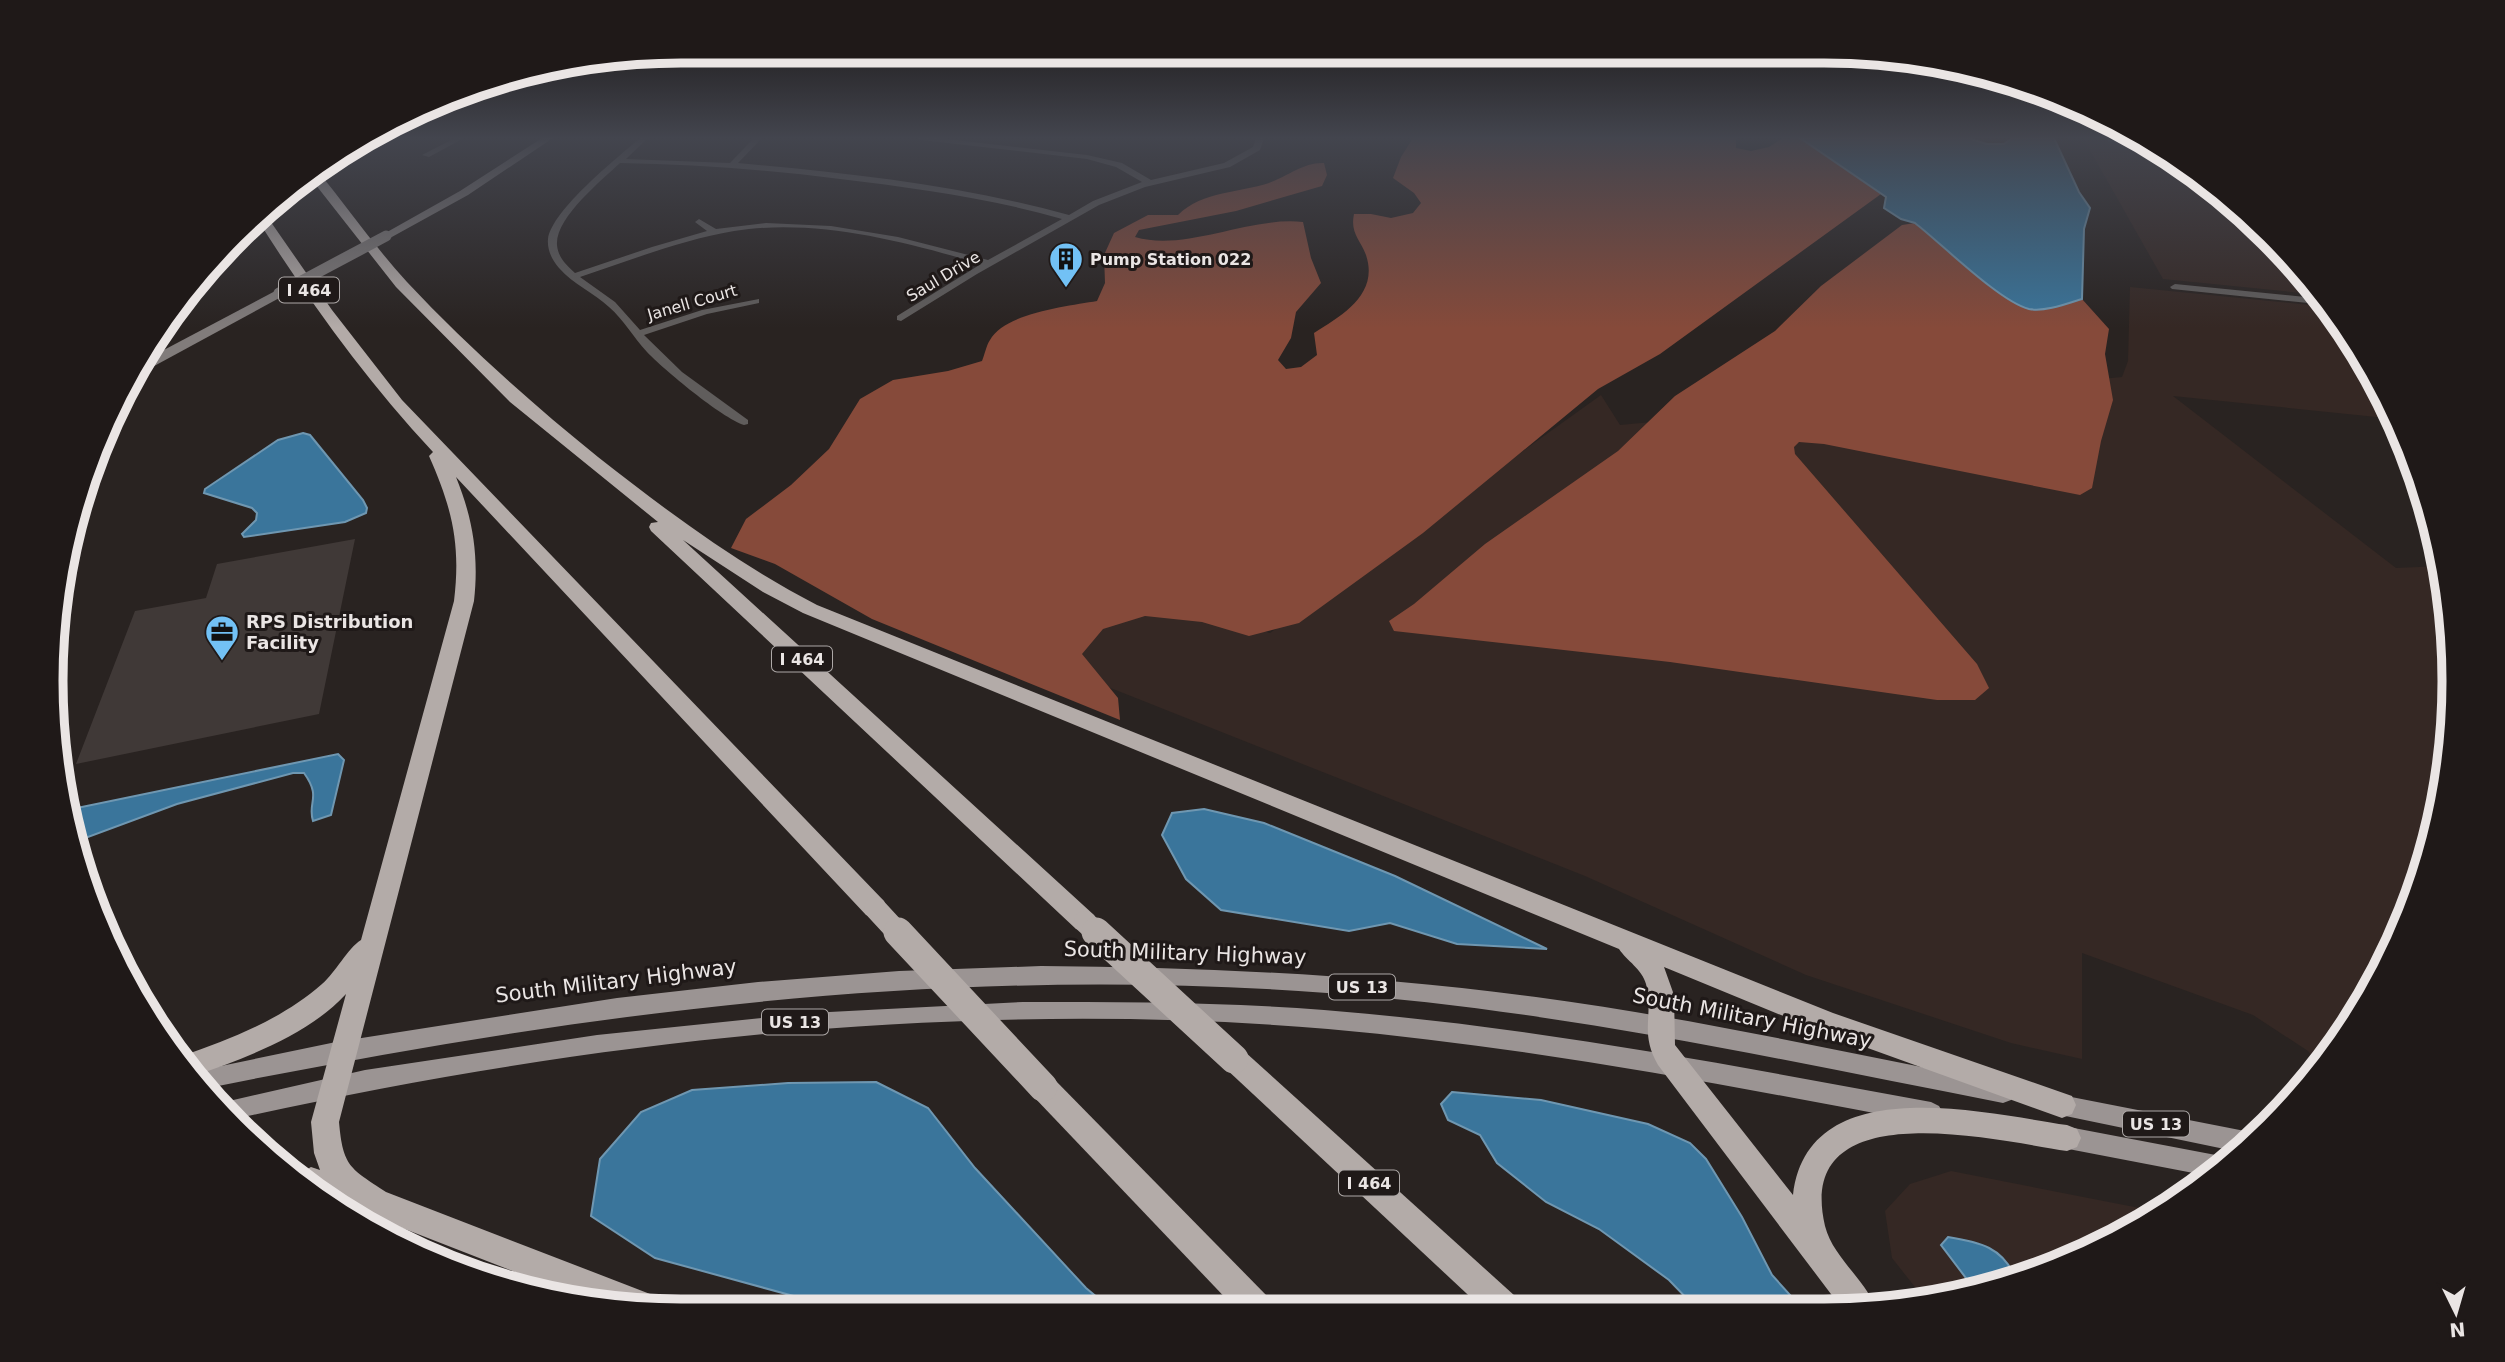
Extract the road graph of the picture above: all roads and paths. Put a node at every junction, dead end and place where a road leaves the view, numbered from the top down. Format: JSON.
{"nodes":[{"id":1,"x":336,"y":202,"type":"edge"},
{"id":2,"x":448,"y":202,"type":"edge"},
{"id":3,"x":579,"y":202,"type":"edge"},
{"id":4,"x":1011,"y":202,"type":"edge"},
{"id":5,"x":1101,"y":202,"type":"edge"},
{"id":6,"x":1070,"y":218,"type":"junction"},
{"id":7,"x":699,"y":222,"type":"dead end"},
{"id":8,"x":266,"y":223,"type":"edge"},
{"id":9,"x":715,"y":232,"type":"junction"},
{"id":10,"x":990,"y":264,"type":"junction"},
{"id":11,"x":573,"y":276,"type":"junction"},
{"id":12,"x":2175,"y":287,"type":"dead end"},
{"id":13,"x":756,"y":300,"type":"dead end"},
{"id":14,"x":2310,"y":300,"type":"edge"},
{"id":15,"x":901,"y":318,"type":"dead end"},
{"id":16,"x":637,"y":334,"type":"junction"},
{"id":17,"x":152,"y":363,"type":"edge"},
{"id":18,"x":516,"y":399,"type":"junction"},
{"id":19,"x":744,"y":422,"type":"dead end"},
{"id":20,"x":432,"y":441,"type":"junction"},
{"id":21,"x":377,"y":931,"type":"junction"},
{"id":22,"x":1623,"y":939,"type":"junction"},
{"id":23,"x":1661,"y":1026,"type":"junction"},
{"id":24,"x":345,"y":1049,"type":"junction"},
{"id":25,"x":196,"y":1063,"type":"edge"},
{"id":26,"x":1677,"y":1065,"type":"junction"},
{"id":27,"x":208,"y":1078,"type":"edge"},
{"id":28,"x":334,"y":1087,"type":"junction"},
{"id":29,"x":2062,"y":1105,"type":"junction"},
{"id":30,"x":235,"y":1109,"type":"edge"},
{"id":31,"x":2067,"y":1138,"type":"junction"},
{"id":32,"x":2237,"y":1140,"type":"edge"},
{"id":33,"x":2208,"y":1165,"type":"edge"},
{"id":34,"x":326,"y":1186,"type":"edge"},
{"id":35,"x":376,"y":1202,"type":"junction"},
{"id":36,"x":1825,"y":1261,"type":"junction"},
{"id":37,"x":615,"y":1295,"type":"edge"},
{"id":38,"x":1853,"y":1298,"type":"edge"},
{"id":39,"x":1248,"y":1299,"type":"edge"},
{"id":40,"x":1495,"y":1299,"type":"edge"}],
"edges":[{"from":1,"to":18,"type":"highway","number":"I 464"},
{"from":2,"to":17,"type":"main road","bridge":true},
{"from":3,"to":11,"type":"street"},
{"from":4,"to":6,"type":"street"},
{"from":5,"to":6,"type":"street","name":"Saul Drive"},
{"from":6,"to":10,"type":"street","name":"Saul Drive"},
{"from":7,"to":9,"type":"street"},
{"from":8,"to":20,"type":"highway","number":"I 464"},
{"from":9,"to":10,"type":"street"},
{"from":9,"to":11,"type":"street"},
{"from":10,"to":15,"type":"street","name":"Saul Drive"},
{"from":11,"to":16,"type":"street"},
{"from":12,"to":14,"type":"street"},
{"from":13,"to":16,"type":"street","name":"Janell Court"},
{"from":16,"to":19,"type":"street"},
{"from":18,"to":22,"type":"highway"},
{"from":18,"to":40,"type":"highway","number":"I 464","bridge":true},
{"from":20,"to":21,"type":"highway"},
{"from":20,"to":39,"type":"highway","number":"I 464","bridge":true},
{"from":21,"to":24,"type":"highway"},
{"from":21,"to":25,"type":"highway"},
{"from":22,"to":23,"type":"highway"},
{"from":22,"to":29,"type":"highway"},
{"from":23,"to":24,"type":"main road","name":"South Military Highway","number":"US 13"},
{"from":23,"to":26,"type":"highway"},
{"from":23,"to":29,"type":"main road","name":"South Military Highway","number":"US 13"},
{"from":24,"to":27,"type":"main road","name":"South Military Highway","number":"US 13"},
{"from":24,"to":28,"type":"highway"},
{"from":26,"to":28,"type":"main road","number":"US 13"},
{"from":26,"to":31,"type":"main road","number":"US 13"},
{"from":26,"to":36,"type":"highway"},
{"from":28,"to":30,"type":"main road","number":"US 13"},
{"from":28,"to":35,"type":"highway"},
{"from":29,"to":32,"type":"main road","name":"South Military Highway","number":"US 13"},
{"from":31,"to":33,"type":"main road","number":"US 13"},
{"from":31,"to":36,"type":"highway"},
{"from":34,"to":35,"type":"highway"},
{"from":35,"to":37,"type":"highway"},
{"from":36,"to":38,"type":"highway"}]}
